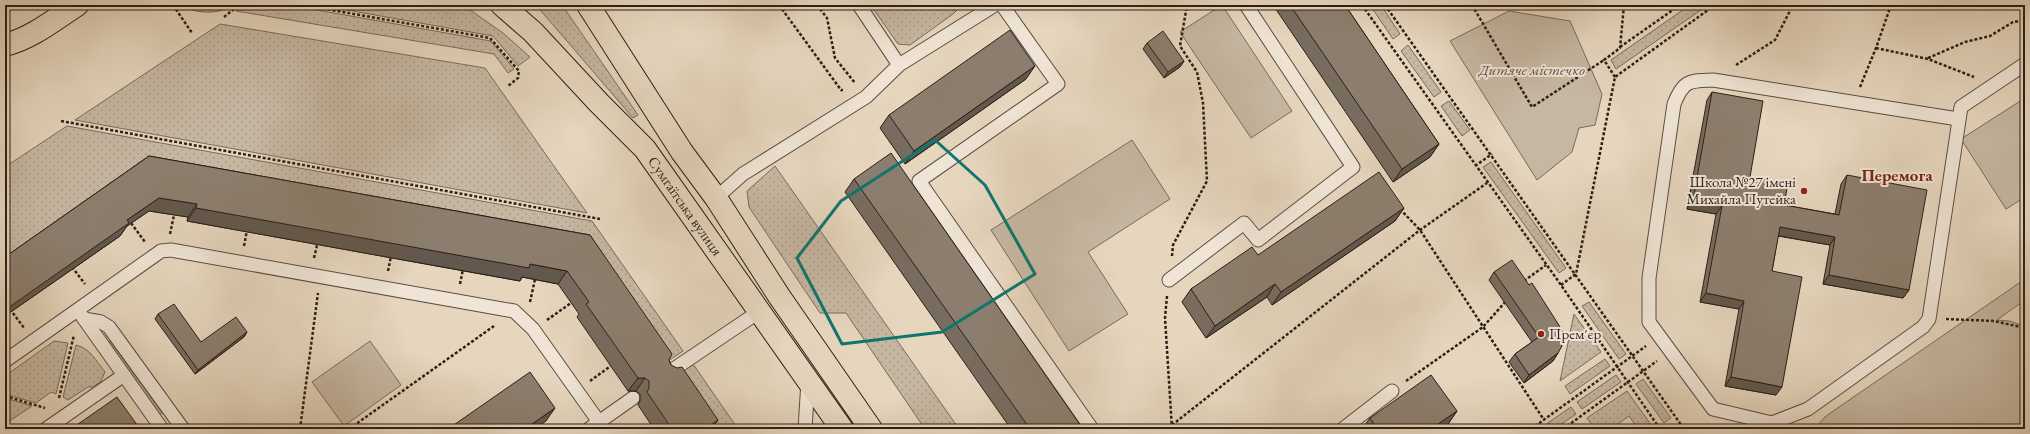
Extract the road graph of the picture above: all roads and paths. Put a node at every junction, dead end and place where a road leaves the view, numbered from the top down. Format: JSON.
{"nodes":[{"id":1,"x":77,"y":5,"type":"edge"},
{"id":2,"x":173,"y":5,"type":"edge"},
{"id":3,"x":239,"y":5,"type":"edge"},
{"id":4,"x":303,"y":5,"type":"edge"},
{"id":5,"x":502,"y":5,"type":"edge"},
{"id":6,"x":588,"y":5,"type":"edge"},
{"id":7,"x":779,"y":5,"type":"edge"},
{"id":8,"x":817,"y":5,"type":"edge"},
{"id":9,"x":859,"y":5,"type":"edge"},
{"id":10,"x":995,"y":5,"type":"edge"},
{"id":11,"x":1002,"y":5,"type":"edge"},
{"id":12,"x":1187,"y":5,"type":"edge"},
{"id":13,"x":1246,"y":5,"type":"edge"},
{"id":14,"x":1362,"y":5,"type":"edge"},
{"id":15,"x":1385,"y":5,"type":"edge"},
{"id":16,"x":1472,"y":5,"type":"edge"},
{"id":17,"x":1624,"y":5,"type":"edge"},
{"id":18,"x":1680,"y":5,"type":"edge"},
{"id":19,"x":1716,"y":5,"type":"edge"},
{"id":20,"x":1793,"y":5,"type":"edge"},
{"id":21,"x":1891,"y":5,"type":"edge"},
{"id":22,"x":224,"y":17,"type":"dead end"},
{"id":23,"x":2025,"y":20,"type":"edge"},
{"id":24,"x":192,"y":33,"type":"dead end"},
{"id":25,"x":5,"y":45,"type":"edge"},
{"id":26,"x":1620,"y":48,"type":"junction"},
{"id":27,"x":1876,"y":48,"type":"junction"},
{"id":28,"x":1928,"y":59,"type":"junction"},
{"id":29,"x":1604,"y":60,"type":"junction"},
{"id":30,"x":2025,"y":64,"type":"edge"},
{"id":31,"x":899,"y":65,"type":"junction"},
{"id":32,"x":1615,"y":78,"type":"junction"},
{"id":33,"x":1714,"y":80,"type":"junction"},
{"id":34,"x":1993,"y":84,"type":"junction"},
{"id":35,"x":508,"y":86,"type":"dead end"},
{"id":36,"x":862,"y":93,"type":"junction"},
{"id":37,"x":1853,"y":103,"type":"junction"},
{"id":38,"x":1958,"y":118,"type":"junction"},
{"id":39,"x":61,"y":121,"type":"dead end"},
{"id":40,"x":1492,"y":154,"type":"junction"},
{"id":41,"x":1475,"y":166,"type":"junction"},
{"id":42,"x":1487,"y":183,"type":"junction"},
{"id":43,"x":716,"y":198,"type":"junction"},
{"id":44,"x":1399,"y":208,"type":"edge"},
{"id":45,"x":174,"y":215,"type":"edge"},
{"id":46,"x":600,"y":219,"type":"dead end"},
{"id":47,"x":132,"y":223,"type":"edge"},
{"id":48,"x":247,"y":229,"type":"edge"},
{"id":49,"x":1420,"y":230,"type":"junction"},
{"id":50,"x":169,"y":241,"type":"dead end"},
{"id":51,"x":318,"y":241,"type":"edge"},
{"id":52,"x":146,"y":244,"type":"dead end"},
{"id":53,"x":244,"y":248,"type":"dead end"},
{"id":54,"x":392,"y":253,"type":"edge"},
{"id":55,"x":314,"y":261,"type":"dead end"},
{"id":56,"x":1546,"y":264,"type":"junction"},
{"id":57,"x":70,"y":265,"type":"edge"},
{"id":58,"x":463,"y":266,"type":"edge"},
{"id":59,"x":388,"y":274,"type":"dead end"},
{"id":60,"x":1576,"y":274,"type":"junction"},
{"id":61,"x":320,"y":276,"type":"junction"},
{"id":62,"x":535,"y":279,"type":"edge"},
{"id":63,"x":1169,"y":280,"type":"junction"},
{"id":64,"x":1522,"y":283,"type":"edge"},
{"id":65,"x":1561,"y":285,"type":"junction"},
{"id":66,"x":460,"y":287,"type":"dead end"},
{"id":67,"x":90,"y":290,"type":"dead end"},
{"id":68,"x":1507,"y":300,"type":"edge"},
{"id":69,"x":571,"y":303,"type":"dead end"},
{"id":70,"x":10,"y":308,"type":"edge"},
{"id":71,"x":528,"y":309,"type":"dead end"},
{"id":72,"x":514,"y":311,"type":"junction"},
{"id":73,"x":760,"y":311,"type":"junction"},
{"id":74,"x":80,"y":314,"type":"junction"},
{"id":75,"x":1929,"y":319,"type":"junction"},
{"id":76,"x":545,"y":322,"type":"dead end"},
{"id":77,"x":1483,"y":327,"type":"junction"},
{"id":78,"x":2025,"y":328,"type":"edge"},
{"id":79,"x":27,"y":333,"type":"dead end"},
{"id":80,"x":1659,"y":336,"type":"junction"},
{"id":81,"x":1670,"y":351,"type":"junction"},
{"id":82,"x":1633,"y":356,"type":"junction"},
{"id":83,"x":5,"y":361,"type":"edge"},
{"id":84,"x":614,"y":364,"type":"edge"},
{"id":85,"x":1618,"y":366,"type":"junction"},
{"id":86,"x":1643,"y":372,"type":"junction"},
{"id":87,"x":668,"y":373,"type":"edge"},
{"id":88,"x":124,"y":375,"type":"junction"},
{"id":89,"x":590,"y":381,"type":"dead end"},
{"id":90,"x":808,"y":381,"type":"junction"},
{"id":91,"x":1628,"y":383,"type":"junction"},
{"id":92,"x":1392,"y":391,"type":"joint"},
{"id":93,"x":5,"y":396,"type":"edge"},
{"id":94,"x":633,"y":398,"type":"dead end"},
{"id":95,"x":58,"y":415,"type":"junction"},
{"id":96,"x":1544,"y":420,"type":"junction"},
{"id":97,"x":656,"y":424,"type":"edge"},
{"id":98,"x":594,"y":425,"type":"edge"},
{"id":99,"x":1172,"y":425,"type":"junction"},
{"id":100,"x":46,"y":429,"type":"edge"},
{"id":101,"x":162,"y":429,"type":"edge"},
{"id":102,"x":183,"y":429,"type":"edge"},
{"id":103,"x":300,"y":429,"type":"edge"},
{"id":104,"x":349,"y":429,"type":"edge"},
{"id":105,"x":649,"y":429,"type":"edge"},
{"id":106,"x":805,"y":429,"type":"edge"},
{"id":107,"x":842,"y":429,"type":"edge"},
{"id":108,"x":871,"y":429,"type":"edge"},
{"id":109,"x":1092,"y":429,"type":"edge"},
{"id":110,"x":1172,"y":429,"type":"edge"},
{"id":111,"x":1344,"y":429,"type":"edge"},
{"id":112,"x":1531,"y":429,"type":"edge"},
{"id":113,"x":1563,"y":429,"type":"edge"},
{"id":114,"x":1660,"y":429,"type":"edge"},
{"id":115,"x":1684,"y":429,"type":"edge"}],
"edges":[{"from":1,"to":25,"type":"main road"},
{"from":2,"to":24,"type":"path"},
{"from":3,"to":22,"type":"path"},
{"from":4,"to":35,"type":"path"},
{"from":5,"to":73,"type":"main road","name":"Сумгаїтська вулиця"},
{"from":6,"to":43,"type":"main road","name":"Сумгаїтська вулиця"},
{"from":7,"to":36,"type":"path"},
{"from":8,"to":36,"type":"path"},
{"from":9,"to":31,"type":"lane"},
{"from":10,"to":31,"type":"lane"},
{"from":11,"to":109,"type":"lane"},
{"from":12,"to":63,"type":"path"},
{"from":13,"to":63,"type":"lane"},
{"from":14,"to":41,"type":"path"},
{"from":15,"to":40,"type":"path"},
{"from":16,"to":29,"type":"path"},
{"from":17,"to":26,"type":"path"},
{"from":18,"to":26,"type":"path"},
{"from":19,"to":32,"type":"path"},
{"from":20,"to":33,"type":"path"},
{"from":21,"to":27,"type":"path"},
{"from":23,"to":28,"type":"path"},
{"from":26,"to":29,"type":"path"},
{"from":27,"to":28,"type":"path"},
{"from":27,"to":37,"type":"path"},
{"from":28,"to":34,"type":"path"},
{"from":29,"to":32,"type":"path"},
{"from":30,"to":34,"type":"lane"},
{"from":31,"to":36,"type":"lane"},
{"from":32,"to":60,"type":"path"},
{"from":33,"to":37,"type":"lane"},
{"from":33,"to":80,"type":"lane"},
{"from":34,"to":38,"type":"lane"},
{"from":36,"to":43,"type":"lane"},
{"from":37,"to":38,"type":"lane"},
{"from":38,"to":75,"type":"lane"},
{"from":39,"to":46,"type":"path"},
{"from":40,"to":41,"type":"path"},
{"from":40,"to":60,"type":"path"},
{"from":41,"to":42,"type":"path"},
{"from":42,"to":49,"type":"path"},
{"from":42,"to":56,"type":"path"},
{"from":43,"to":108,"type":"main road","name":"Сумгаїтська вулиця"},
{"from":44,"to":49,"type":"path"},
{"from":45,"to":50,"type":"path"},
{"from":47,"to":52,"type":"path"},
{"from":48,"to":53,"type":"path"},
{"from":49,"to":77,"type":"path"},
{"from":49,"to":99,"type":"path"},
{"from":51,"to":55,"type":"path"},
{"from":54,"to":59,"type":"path"},
{"from":56,"to":64,"type":"path"},
{"from":56,"to":65,"type":"path"},
{"from":57,"to":67,"type":"path"},
{"from":58,"to":66,"type":"path"},
{"from":60,"to":65,"type":"path"},
{"from":60,"to":82,"type":"path"},
{"from":61,"to":72,"type":"lane"},
{"from":61,"to":74,"type":"lane"},
{"from":61,"to":103,"type":"path"},
{"from":62,"to":71,"type":"path"},
{"from":63,"to":99,"type":"path"},
{"from":65,"to":85,"type":"path"},
{"from":68,"to":77,"type":"path"},
{"from":69,"to":76,"type":"path"},
{"from":70,"to":79,"type":"path"},
{"from":72,"to":98,"type":"lane"},
{"from":72,"to":104,"type":"path"},
{"from":73,"to":87,"type":"lane"},
{"from":73,"to":90,"type":"main road","name":"Сумгаїтська вулиця"},
{"from":74,"to":83,"type":"lane"},
{"from":74,"to":88,"type":"lane"},
{"from":74,"to":95,"type":"path"},
{"from":74,"to":102,"type":"lane"},
{"from":75,"to":78,"type":"path"},
{"from":75,"to":81,"type":"lane"},
{"from":77,"to":92,"type":"path"},
{"from":77,"to":96,"type":"path"},
{"from":80,"to":81,"type":"lane"},
{"from":80,"to":82,"type":"path"},
{"from":81,"to":86,"type":"path"},
{"from":82,"to":85,"type":"path"},
{"from":82,"to":86,"type":"path"},
{"from":84,"to":89,"type":"path"},
{"from":85,"to":91,"type":"path"},
{"from":85,"to":96,"type":"path"},
{"from":86,"to":91,"type":"path"},
{"from":86,"to":115,"type":"path"},
{"from":88,"to":95,"type":"lane"},
{"from":88,"to":101,"type":"lane"},
{"from":90,"to":106,"type":"lane"},
{"from":90,"to":107,"type":"main road","name":"Сумгаїтська вулиця"},
{"from":91,"to":113,"type":"path"},
{"from":91,"to":114,"type":"path"},
{"from":92,"to":111,"type":"lane"},
{"from":93,"to":95,"type":"path"},
{"from":94,"to":98,"type":"lane"},
{"from":95,"to":100,"type":"lane"},
{"from":96,"to":112,"type":"path"},
{"from":97,"to":105,"type":"path"},
{"from":99,"to":110,"type":"path"}]}
